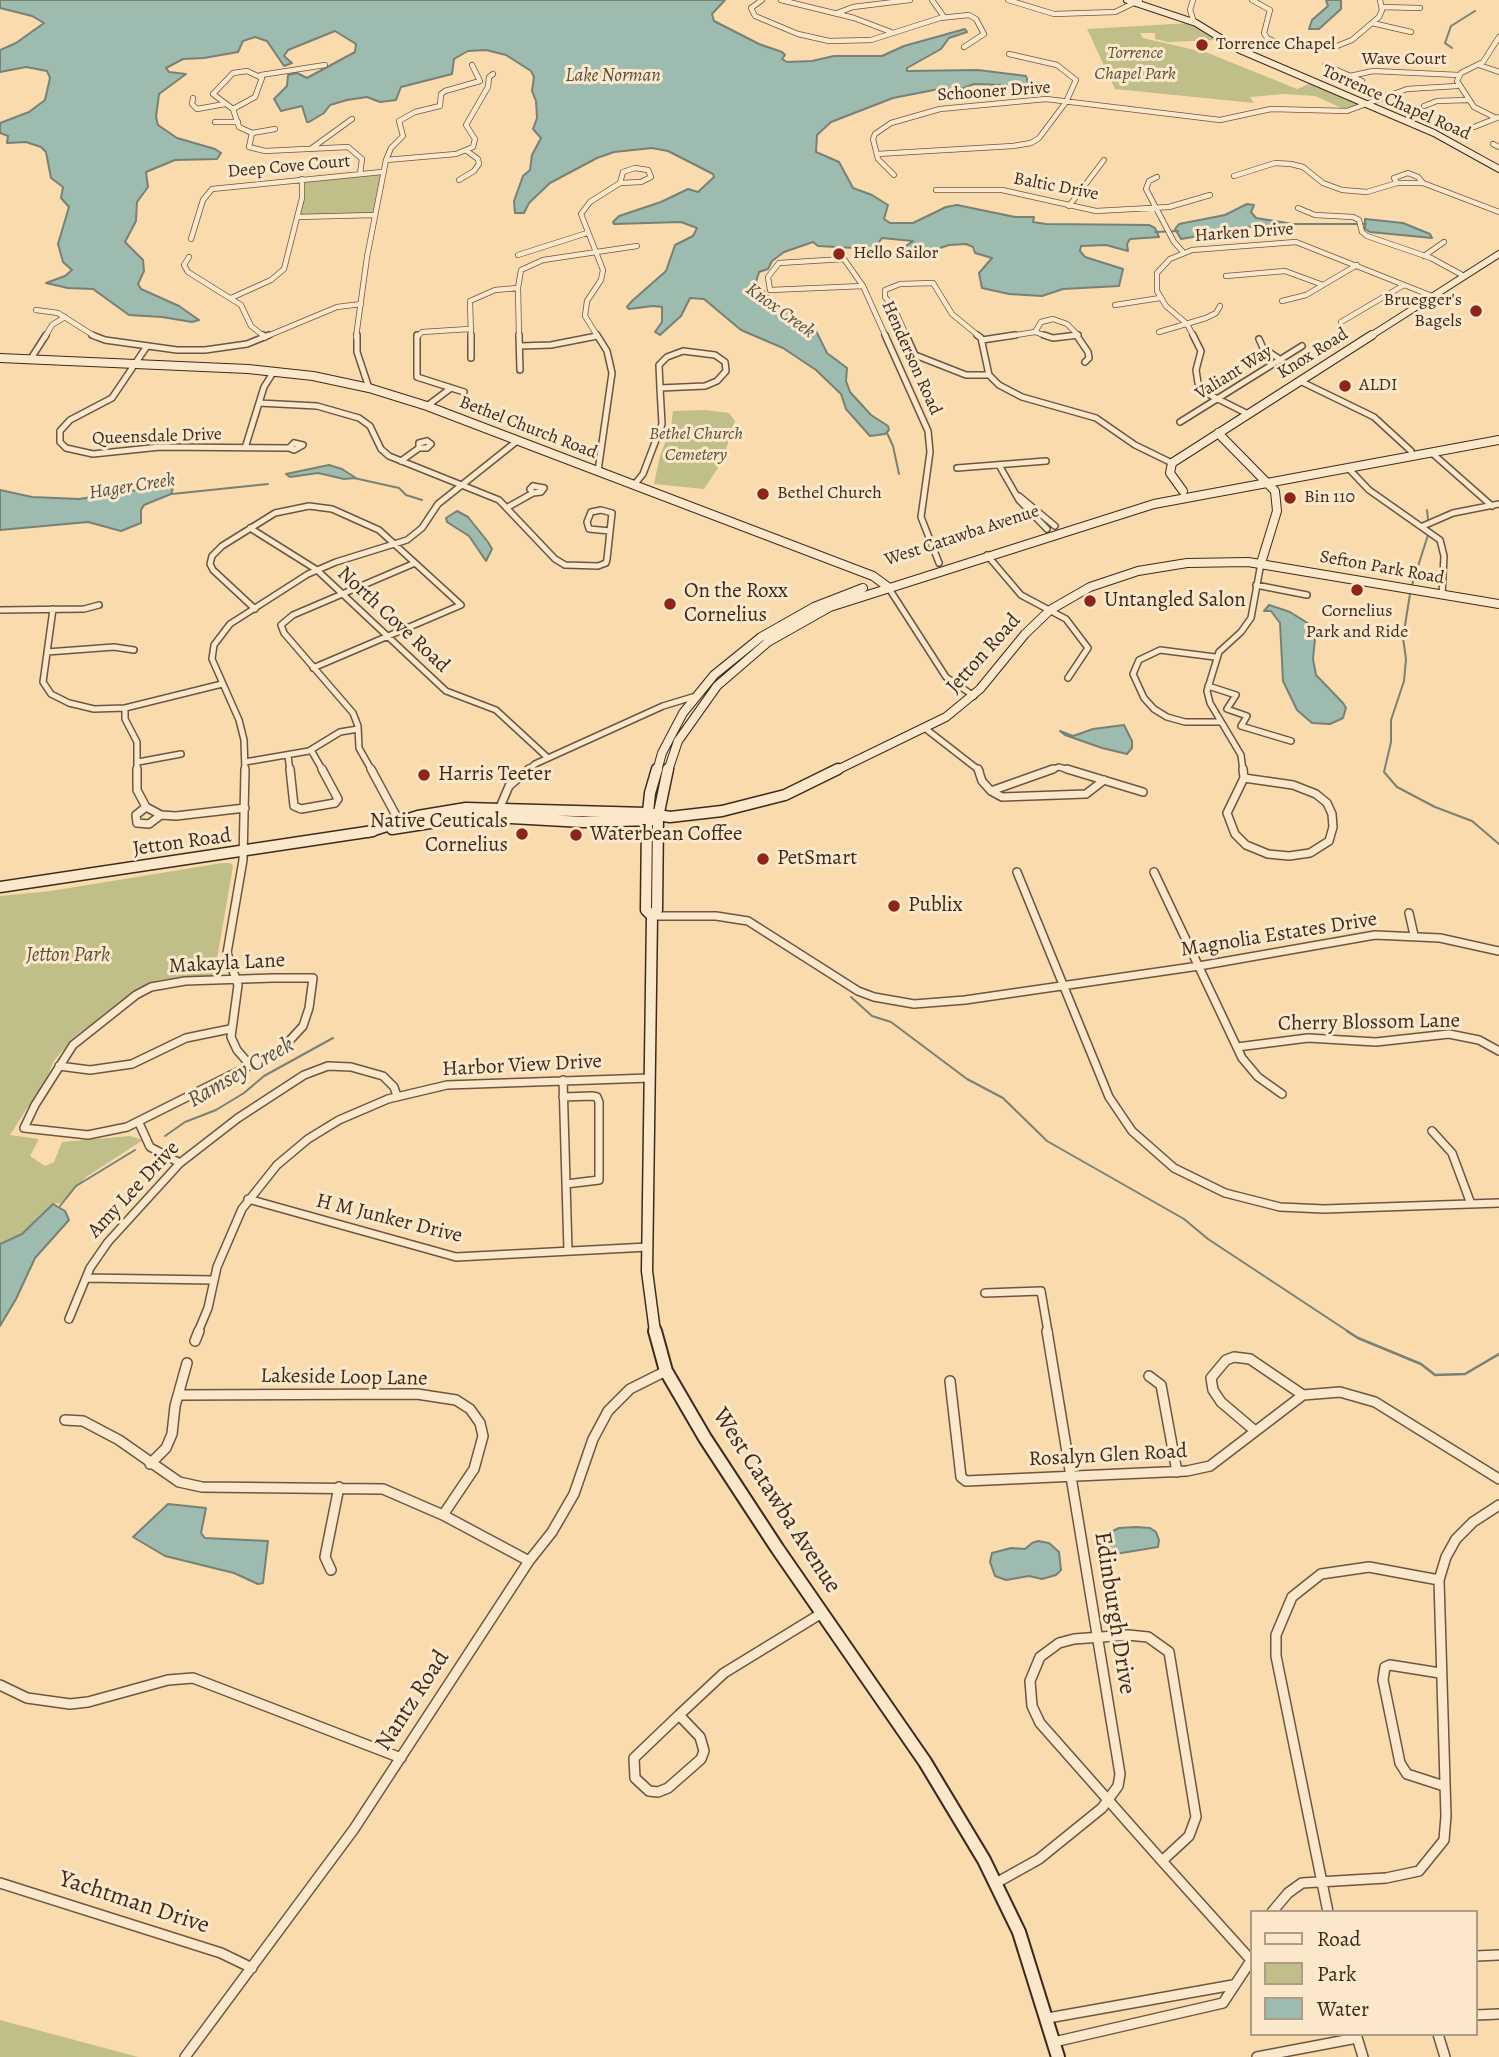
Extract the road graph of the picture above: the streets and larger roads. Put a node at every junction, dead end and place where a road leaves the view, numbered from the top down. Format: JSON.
{"nodes":[{"id":1,"x":762,"y":0,"type":"edge"},
{"id":2,"x":781,"y":0,"type":"edge"},
{"id":3,"x":910,"y":0,"type":"edge"},
{"id":4,"x":932,"y":0,"type":"edge"},
{"id":5,"x":1008,"y":0,"type":"edge"},
{"id":6,"x":1127,"y":0,"type":"edge"},
{"id":7,"x":1193,"y":0,"type":"edge"},
{"id":8,"x":1252,"y":0,"type":"edge"},
{"id":9,"x":1380,"y":0,"type":"edge"},
{"id":10,"x":1137,"y":1,"type":"edge"},
{"id":11,"x":1382,"y":7,"type":"junction"},
{"id":12,"x":1420,"y":8,"type":"dead end"},
{"id":13,"x":836,"y":13,"type":"junction"},
{"id":14,"x":944,"y":17,"type":"junction"},
{"id":15,"x":1194,"y":22,"type":"junction"},
{"id":16,"x":1372,"y":23,"type":"junction"},
{"id":17,"x":891,"y":32,"type":"junction"},
{"id":18,"x":1412,"y":32,"type":"dead end"},
{"id":19,"x":1499,"y":37,"type":"edge"},
{"id":20,"x":964,"y":47,"type":"dead end"},
{"id":21,"x":1496,"y":48,"type":"edge"},
{"id":22,"x":1009,"y":54,"type":"dead end"},
{"id":23,"x":325,"y":65,"type":"dead end"},
{"id":24,"x":472,"y":65,"type":"dead end"},
{"id":25,"x":1325,"y":65,"type":"dead end"},
{"id":26,"x":1479,"y":65,"type":"junction"},
{"id":27,"x":1499,"y":72,"type":"edge"},
{"id":28,"x":493,"y":74,"type":"dead end"},
{"id":29,"x":261,"y":75,"type":"junction"},
{"id":30,"x":1459,"y":75,"type":"junction"},
{"id":31,"x":1350,"y":76,"type":"junction"},
{"id":32,"x":1362,"y":80,"type":"dead end"},
{"id":33,"x":1457,"y":86,"type":"junction"},
{"id":34,"x":193,"y":98,"type":"dead end"},
{"id":35,"x":1468,"y":100,"type":"junction"},
{"id":36,"x":1066,"y":102,"type":"junction"},
{"id":37,"x":225,"y":104,"type":"junction"},
{"id":38,"x":1368,"y":104,"type":"junction"},
{"id":39,"x":1424,"y":106,"type":"dead end"},
{"id":40,"x":233,"y":109,"type":"junction"},
{"id":41,"x":1498,"y":117,"type":"edge"},
{"id":42,"x":352,"y":119,"type":"dead end"},
{"id":43,"x":215,"y":122,"type":"dead end"},
{"id":44,"x":238,"y":122,"type":"junction"},
{"id":45,"x":1474,"y":127,"type":"dead end"},
{"id":46,"x":275,"y":129,"type":"dead end"},
{"id":47,"x":252,"y":133,"type":"junction"},
{"id":48,"x":1493,"y":144,"type":"dead end"},
{"id":49,"x":1499,"y":147,"type":"edge"},
{"id":50,"x":312,"y":148,"type":"junction"},
{"id":51,"x":467,"y":151,"type":"junction"},
{"id":52,"x":877,"y":154,"type":"junction"},
{"id":53,"x":386,"y":160,"type":"junction"},
{"id":54,"x":1104,"y":160,"type":"dead end"},
{"id":55,"x":1498,"y":168,"type":"edge"},
{"id":56,"x":382,"y":172,"type":"junction"},
{"id":57,"x":360,"y":174,"type":"junction"},
{"id":58,"x":894,"y":174,"type":"dead end"},
{"id":59,"x":1234,"y":176,"type":"dead end"},
{"id":60,"x":1157,"y":177,"type":"dead end"},
{"id":61,"x":302,"y":179,"type":"junction"},
{"id":62,"x":459,"y":180,"type":"dead end"},
{"id":63,"x":620,"y":183,"type":"junction"},
{"id":64,"x":1397,"y":183,"type":"junction"},
{"id":65,"x":1423,"y":183,"type":"junction"},
{"id":66,"x":936,"y":190,"type":"dead end"},
{"id":67,"x":1210,"y":195,"type":"dead end"},
{"id":68,"x":1069,"y":206,"type":"junction"},
{"id":69,"x":1156,"y":208,"type":"junction"},
{"id":70,"x":1298,"y":208,"type":"dead end"},
{"id":71,"x":1499,"y":212,"type":"edge"},
{"id":72,"x":374,"y":215,"type":"junction"},
{"id":73,"x":297,"y":217,"type":"junction"},
{"id":74,"x":587,"y":233,"type":"junction"},
{"id":75,"x":191,"y":239,"type":"dead end"},
{"id":76,"x":1444,"y":242,"type":"dead end"},
{"id":77,"x":637,"y":246,"type":"dead end"},
{"id":78,"x":598,"y":252,"type":"junction"},
{"id":79,"x":1183,"y":252,"type":"junction"},
{"id":80,"x":1499,"y":254,"type":"edge"},
{"id":81,"x":518,"y":255,"type":"dead end"},
{"id":82,"x":1424,"y":256,"type":"junction"},
{"id":83,"x":189,"y":257,"type":"dead end"},
{"id":84,"x":1357,"y":265,"type":"junction"},
{"id":85,"x":1226,"y":276,"type":"dead end"},
{"id":86,"x":1464,"y":276,"type":"junction"},
{"id":87,"x":1323,"y":285,"type":"junction"},
{"id":88,"x":1404,"y":285,"type":"junction"},
{"id":89,"x":863,"y":286,"type":"junction"},
{"id":90,"x":518,"y":288,"type":"junction"},
{"id":91,"x":1432,"y":296,"type":"junction"},
{"id":92,"x":231,"y":298,"type":"junction"},
{"id":93,"x":1160,"y":298,"type":"junction"},
{"id":94,"x":1282,"y":301,"type":"dead end"},
{"id":95,"x":360,"y":304,"type":"junction"},
{"id":96,"x":1115,"y":305,"type":"dead end"},
{"id":97,"x":1220,"y":306,"type":"dead end"},
{"id":98,"x":36,"y":310,"type":"dead end"},
{"id":99,"x":65,"y":317,"type":"junction"},
{"id":100,"x":1341,"y":322,"type":"dead end"},
{"id":101,"x":1185,"y":323,"type":"junction"},
{"id":102,"x":469,"y":329,"type":"junction"},
{"id":103,"x":1035,"y":332,"type":"junction"},
{"id":104,"x":1159,"y":332,"type":"dead end"},
{"id":105,"x":597,"y":336,"type":"junction"},
{"id":106,"x":1077,"y":336,"type":"junction"},
{"id":107,"x":265,"y":337,"type":"junction"},
{"id":108,"x":1259,"y":338,"type":"dead end"},
{"id":109,"x":982,"y":340,"type":"junction"},
{"id":110,"x":147,"y":346,"type":"junction"},
{"id":111,"x":520,"y":346,"type":"junction"},
{"id":112,"x":1302,"y":346,"type":"dead end"},
{"id":113,"x":0,"y":358,"type":"edge"},
{"id":114,"x":471,"y":358,"type":"dead end"},
{"id":115,"x":30,"y":360,"type":"junction"},
{"id":116,"x":1281,"y":360,"type":"junction"},
{"id":117,"x":1085,"y":362,"type":"dead end"},
{"id":118,"x":135,"y":364,"type":"junction"},
{"id":119,"x":520,"y":370,"type":"dead end"},
{"id":120,"x":274,"y":371,"type":"junction"},
{"id":121,"x":989,"y":375,"type":"junction"},
{"id":122,"x":1300,"y":381,"type":"junction"},
{"id":123,"x":369,"y":388,"type":"junction"},
{"id":124,"x":451,"y":388,"type":"junction"},
{"id":125,"x":660,"y":388,"type":"junction"},
{"id":126,"x":464,"y":392,"type":"dead end"},
{"id":127,"x":1218,"y":399,"type":"junction"},
{"id":128,"x":259,"y":403,"type":"junction"},
{"id":129,"x":427,"y":406,"type":"junction"},
{"id":130,"x":1248,"y":414,"type":"junction"},
{"id":131,"x":1180,"y":422,"type":"dead end"},
{"id":132,"x":1218,"y":433,"type":"junction"},
{"id":133,"x":1499,"y":435,"type":"edge"},
{"id":134,"x":1474,"y":439,"type":"junction"},
{"id":135,"x":1499,"y":440,"type":"edge"},
{"id":136,"x":517,"y":441,"type":"junction"},
{"id":137,"x":245,"y":448,"type":"junction"},
{"id":138,"x":289,"y":448,"type":"dead end"},
{"id":139,"x":419,"y":448,"type":"dead end"},
{"id":140,"x":1411,"y":451,"type":"junction"},
{"id":141,"x":1436,"y":452,"type":"junction"},
{"id":142,"x":401,"y":461,"type":"junction"},
{"id":143,"x":1046,"y":461,"type":"dead end"},
{"id":144,"x":1172,"y":463,"type":"junction"},
{"id":145,"x":999,"y":465,"type":"junction"},
{"id":146,"x":1363,"y":465,"type":"junction"},
{"id":147,"x":957,"y":468,"type":"dead end"},
{"id":148,"x":1348,"y":468,"type":"junction"},
{"id":149,"x":598,"y":471,"type":"junction"},
{"id":150,"x":1265,"y":481,"type":"junction"},
{"id":151,"x":634,"y":485,"type":"junction"},
{"id":152,"x":461,"y":486,"type":"junction"},
{"id":153,"x":1183,"y":491,"type":"junction"},
{"id":154,"x":533,"y":493,"type":"dead end"},
{"id":155,"x":1150,"y":498,"type":"junction"},
{"id":156,"x":1499,"y":504,"type":"edge"},
{"id":157,"x":1492,"y":506,"type":"junction"},
{"id":158,"x":508,"y":507,"type":"junction"},
{"id":159,"x":1106,"y":517,"type":"junction"},
{"id":160,"x":1423,"y":526,"type":"junction"},
{"id":161,"x":250,"y":528,"type":"junction"},
{"id":162,"x":1051,"y":528,"type":"junction"},
{"id":163,"x":610,"y":531,"type":"junction"},
{"id":164,"x":395,"y":545,"type":"junction"},
{"id":165,"x":1010,"y":548,"type":"junction"},
{"id":166,"x":987,"y":555,"type":"junction"},
{"id":167,"x":415,"y":563,"type":"junction"},
{"id":168,"x":939,"y":563,"type":"junction"},
{"id":169,"x":1261,"y":563,"type":"junction"},
{"id":170,"x":846,"y":566,"type":"junction"},
{"id":171,"x":317,"y":570,"type":"junction"},
{"id":172,"x":885,"y":584,"type":"junction"},
{"id":173,"x":1256,"y":585,"type":"junction"},
{"id":174,"x":850,"y":592,"type":"junction"},
{"id":175,"x":343,"y":595,"type":"junction"},
{"id":176,"x":1307,"y":595,"type":"dead end"},
{"id":177,"x":1442,"y":595,"type":"junction"},
{"id":178,"x":1499,"y":604,"type":"edge"},
{"id":179,"x":99,"y":605,"type":"dead end"},
{"id":180,"x":255,"y":609,"type":"junction"},
{"id":181,"x":0,"y":610,"type":"edge"},
{"id":182,"x":54,"y":610,"type":"junction"},
{"id":183,"x":1050,"y":610,"type":"junction"},
{"id":184,"x":386,"y":636,"type":"junction"},
{"id":185,"x":761,"y":637,"type":"junction"},
{"id":186,"x":134,"y":650,"type":"dead end"},
{"id":187,"x":47,"y":652,"type":"junction"},
{"id":188,"x":1215,"y":657,"type":"junction"},
{"id":189,"x":313,"y":668,"type":"junction"},
{"id":190,"x":727,"y":675,"type":"junction"},
{"id":191,"x":1068,"y":678,"type":"dead end"},
{"id":192,"x":222,"y":684,"type":"junction"},
{"id":193,"x":1208,"y":686,"type":"junction"},
{"id":194,"x":696,"y":696,"type":"junction"},
{"id":195,"x":974,"y":696,"type":"junction"},
{"id":196,"x":667,"y":705,"type":"junction"},
{"id":197,"x":125,"y":708,"type":"junction"},
{"id":198,"x":683,"y":713,"type":"junction"},
{"id":199,"x":1221,"y":722,"type":"junction"},
{"id":200,"x":1241,"y":726,"type":"junction"},
{"id":201,"x":358,"y":729,"type":"junction"},
{"id":202,"x":926,"y":729,"type":"junction"},
{"id":203,"x":1231,"y":737,"type":"junction"},
{"id":204,"x":1291,"y":741,"type":"dead end"},
{"id":205,"x":311,"y":750,"type":"junction"},
{"id":206,"x":181,"y":754,"type":"dead end"},
{"id":207,"x":288,"y":756,"type":"junction"},
{"id":208,"x":548,"y":758,"type":"junction"},
{"id":209,"x":138,"y":762,"type":"junction"},
{"id":210,"x":245,"y":762,"type":"junction"},
{"id":211,"x":1244,"y":778,"type":"junction"},
{"id":212,"x":1104,"y":780,"type":"junction"},
{"id":213,"x":991,"y":791,"type":"junction"},
{"id":214,"x":1143,"y":792,"type":"dead end"},
{"id":215,"x":146,"y":807,"type":"junction"},
{"id":216,"x":245,"y":807,"type":"junction"},
{"id":217,"x":498,"y":812,"type":"junction"},
{"id":218,"x":161,"y":815,"type":"junction"},
{"id":219,"x":658,"y":817,"type":"junction"},
{"id":220,"x":647,"y":818,"type":"junction"},
{"id":221,"x":398,"y":821,"type":"junction"},
{"id":222,"x":368,"y":832,"type":"junction"},
{"id":223,"x":242,"y":852,"type":"junction"},
{"id":224,"x":1017,"y":872,"type":"dead end"},
{"id":225,"x":1154,"y":872,"type":"dead end"},
{"id":226,"x":0,"y":887,"type":"edge"},
{"id":227,"x":1409,"y":913,"type":"dead end"},
{"id":228,"x":652,"y":916,"type":"junction"},
{"id":229,"x":1414,"y":935,"type":"junction"},
{"id":230,"x":1499,"y":951,"type":"edge"},
{"id":231,"x":1199,"y":966,"type":"junction"},
{"id":232,"x":236,"y":981,"type":"junction"},
{"id":233,"x":1063,"y":986,"type":"junction"},
{"id":234,"x":230,"y":1028,"type":"junction"},
{"id":235,"x":1237,"y":1047,"type":"junction"},
{"id":236,"x":1499,"y":1051,"type":"edge"},
{"id":237,"x":250,"y":1065,"type":"junction"},
{"id":238,"x":59,"y":1066,"type":"junction"},
{"id":239,"x":650,"y":1078,"type":"junction"},
{"id":240,"x":563,"y":1080,"type":"junction"},
{"id":241,"x":1282,"y":1094,"type":"dead end"},
{"id":242,"x":397,"y":1096,"type":"junction"},
{"id":243,"x":564,"y":1097,"type":"junction"},
{"id":244,"x":139,"y":1123,"type":"junction"},
{"id":245,"x":1432,"y":1130,"type":"dead end"},
{"id":246,"x":180,"y":1163,"type":"junction"},
{"id":247,"x":566,"y":1184,"type":"junction"},
{"id":248,"x":248,"y":1199,"type":"junction"},
{"id":249,"x":1499,"y":1203,"type":"edge"},
{"id":250,"x":1471,"y":1204,"type":"junction"},
{"id":251,"x":648,"y":1247,"type":"junction"},
{"id":252,"x":568,"y":1251,"type":"junction"},
{"id":253,"x":86,"y":1278,"type":"junction"},
{"id":254,"x":214,"y":1280,"type":"junction"},
{"id":255,"x":985,"y":1293,"type":"dead end"},
{"id":256,"x":69,"y":1320,"type":"dead end"},
{"id":257,"x":195,"y":1341,"type":"dead end"},
{"id":258,"x":187,"y":1363,"type":"dead end"},
{"id":259,"x":666,"y":1371,"type":"junction"},
{"id":260,"x":1149,"y":1376,"type":"dead end"},
{"id":261,"x":950,"y":1381,"type":"dead end"},
{"id":262,"x":178,"y":1395,"type":"junction"},
{"id":263,"x":1303,"y":1395,"type":"junction"},
{"id":264,"x":65,"y":1420,"type":"dead end"},
{"id":265,"x":1254,"y":1430,"type":"junction"},
{"id":266,"x":150,"y":1464,"type":"junction"},
{"id":267,"x":1177,"y":1472,"type":"junction"},
{"id":268,"x":1072,"y":1476,"type":"junction"},
{"id":269,"x":1499,"y":1479,"type":"edge"},
{"id":270,"x":339,"y":1488,"type":"junction"},
{"id":271,"x":1499,"y":1504,"type":"edge"},
{"id":272,"x":443,"y":1515,"type":"junction"},
{"id":273,"x":528,"y":1560,"type":"junction"},
{"id":274,"x":331,"y":1570,"type":"dead end"},
{"id":275,"x":1439,"y":1580,"type":"junction"},
{"id":276,"x":822,"y":1613,"type":"junction"},
{"id":277,"x":1098,"y":1637,"type":"junction"},
{"id":278,"x":1440,"y":1673,"type":"junction"},
{"id":279,"x":0,"y":1685,"type":"edge"},
{"id":280,"x":679,"y":1715,"type":"junction"},
{"id":281,"x":401,"y":1758,"type":"junction"},
{"id":282,"x":1444,"y":1786,"type":"junction"},
{"id":283,"x":1108,"y":1800,"type":"junction"},
{"id":284,"x":1163,"y":1861,"type":"junction"},
{"id":285,"x":1323,"y":1882,"type":"junction"},
{"id":286,"x":0,"y":1883,"type":"edge"},
{"id":287,"x":996,"y":1883,"type":"junction"},
{"id":288,"x":1274,"y":1910,"type":"edge"},
{"id":289,"x":1328,"y":1910,"type":"edge"},
{"id":290,"x":1499,"y":1955,"type":"edge"},
{"id":291,"x":1478,"y":1956,"type":"edge"},
{"id":292,"x":1250,"y":1957,"type":"edge"},
{"id":293,"x":1250,"y":1962,"type":"edge"},
{"id":294,"x":252,"y":1968,"type":"junction"},
{"id":295,"x":1233,"y":1985,"type":"junction"},
{"id":296,"x":1499,"y":2014,"type":"edge"},
{"id":297,"x":1478,"y":2015,"type":"edge"},
{"id":298,"x":1048,"y":2018,"type":"junction"},
{"id":299,"x":1356,"y":2036,"type":"edge"},
{"id":300,"x":1439,"y":2036,"type":"edge"},
{"id":301,"x":1054,"y":2042,"type":"junction"},
{"id":302,"x":185,"y":2057,"type":"edge"},
{"id":303,"x":1058,"y":2057,"type":"edge"},
{"id":304,"x":1257,"y":2057,"type":"edge"},
{"id":305,"x":1363,"y":2057,"type":"edge"},
{"id":306,"x":1445,"y":2057,"type":"edge"}],
"edges":[{"from":1,"to":17,"type":"street"},
{"from":2,"to":13,"type":"street"},
{"from":3,"to":13,"type":"street"},
{"from":4,"to":14,"type":"street"},
{"from":5,"to":10,"type":"street"},
{"from":6,"to":10,"type":"street","name":"Torrence Chapel Road"},
{"from":7,"to":15,"type":"street"},
{"from":8,"to":16,"type":"street"},
{"from":9,"to":11,"type":"street"},
{"from":10,"to":15,"type":"street","name":"Torrence Chapel Road"},
{"from":11,"to":12,"type":"street"},
{"from":11,"to":16,"type":"street"},
{"from":13,"to":17,"type":"street"},
{"from":14,"to":17,"type":"street"},
{"from":14,"to":20,"type":"street"},
{"from":15,"to":38,"type":"street","name":"Torrence Chapel Road"},
{"from":16,"to":18,"type":"street"},
{"from":19,"to":21,"type":"street"},
{"from":21,"to":26,"type":"street"},
{"from":22,"to":36,"type":"street"},
{"from":23,"to":29,"type":"street"},
{"from":24,"to":53,"type":"street"},
{"from":25,"to":31,"type":"street"},
{"from":26,"to":27,"type":"street"},
{"from":26,"to":30,"type":"street"},
{"from":28,"to":51,"type":"street"},
{"from":29,"to":37,"type":"street"},
{"from":29,"to":40,"type":"street"},
{"from":30,"to":31,"type":"street","name":"Wave Court"},
{"from":30,"to":33,"type":"street"},
{"from":31,"to":32,"type":"street"},
{"from":33,"to":35,"type":"street"},
{"from":33,"to":38,"type":"street","name":"Schooner Drive"},
{"from":34,"to":37,"type":"street"},
{"from":35,"to":39,"type":"street"},
{"from":35,"to":41,"type":"street"},
{"from":36,"to":38,"type":"street","name":"Schooner Drive"},
{"from":36,"to":52,"type":"street"},
{"from":36,"to":52,"type":"street","name":"Schooner Drive"},
{"from":37,"to":40,"type":"street"},
{"from":38,"to":55,"type":"street","name":"Torrence Chapel Road"},
{"from":40,"to":44,"type":"street"},
{"from":41,"to":45,"type":"street"},
{"from":42,"to":50,"type":"street"},
{"from":43,"to":44,"type":"street"},
{"from":44,"to":47,"type":"street"},
{"from":46,"to":47,"type":"street"},
{"from":47,"to":50,"type":"street"},
{"from":48,"to":49,"type":"street"},
{"from":50,"to":57,"type":"street"},
{"from":51,"to":53,"type":"street"},
{"from":51,"to":62,"type":"street"},
{"from":52,"to":58,"type":"street"},
{"from":53,"to":56,"type":"street"},
{"from":54,"to":68,"type":"street"},
{"from":56,"to":57,"type":"street","name":"Deep Cove Court"},
{"from":56,"to":72,"type":"street"},
{"from":57,"to":61,"type":"street","name":"Deep Cove Court"},
{"from":59,"to":64,"type":"street"},
{"from":60,"to":69,"type":"street"},
{"from":61,"to":73,"type":"street"},
{"from":61,"to":75,"type":"street","name":"Deep Cove Court"},
{"from":63,"to":63,"type":"street"},
{"from":63,"to":74,"type":"street"},
{"from":64,"to":65,"type":"street"},
{"from":64,"to":65,"type":"street"},
{"from":65,"to":71,"type":"street"},
{"from":66,"to":68,"type":"street","name":"Baltic Drive"},
{"from":67,"to":69,"type":"street","name":"Baltic Drive"},
{"from":68,"to":69,"type":"street","name":"Baltic Drive"},
{"from":69,"to":79,"type":"street"},
{"from":70,"to":82,"type":"street"},
{"from":72,"to":73,"type":"street"},
{"from":72,"to":95,"type":"street"},
{"from":73,"to":92,"type":"street"},
{"from":74,"to":78,"type":"street"},
{"from":74,"to":81,"type":"street"},
{"from":76,"to":82,"type":"street"},
{"from":77,"to":78,"type":"street"},
{"from":78,"to":90,"type":"street"},
{"from":78,"to":105,"type":"street"},
{"from":79,"to":84,"type":"street","name":"Harken Drive"},
{"from":79,"to":93,"type":"street","name":"Harken Drive"},
{"from":80,"to":86,"type":"street","name":"Knox Road"},
{"from":82,"to":86,"type":"street"},
{"from":83,"to":92,"type":"street"},
{"from":84,"to":87,"type":"street"},
{"from":84,"to":88,"type":"street","name":"Harken Drive"},
{"from":85,"to":87,"type":"street"},
{"from":86,"to":91,"type":"street","name":"Knox Road"},
{"from":87,"to":94,"type":"street"},
{"from":88,"to":91,"type":"street","name":"Harken Drive"},
{"from":88,"to":100,"type":"street"},
{"from":89,"to":89,"type":"street","name":"Henderson Road"},
{"from":89,"to":168,"type":"street","name":"Henderson Road"},
{"from":90,"to":102,"type":"street"},
{"from":90,"to":111,"type":"street"},
{"from":91,"to":122,"type":"street","name":"Knox Road"},
{"from":92,"to":107,"type":"street"},
{"from":93,"to":96,"type":"street"},
{"from":93,"to":101,"type":"street"},
{"from":95,"to":107,"type":"street"},
{"from":95,"to":123,"type":"street"},
{"from":97,"to":101,"type":"street"},
{"from":98,"to":99,"type":"street"},
{"from":99,"to":110,"type":"street"},
{"from":99,"to":115,"type":"street"},
{"from":101,"to":104,"type":"street"},
{"from":101,"to":127,"type":"street"},
{"from":102,"to":114,"type":"street"},
{"from":102,"to":124,"type":"street"},
{"from":103,"to":106,"type":"street"},
{"from":103,"to":106,"type":"street"},
{"from":103,"to":109,"type":"street"},
{"from":105,"to":111,"type":"street"},
{"from":105,"to":149,"type":"street"},
{"from":106,"to":117,"type":"street"},
{"from":107,"to":110,"type":"street"},
{"from":108,"to":116,"type":"street"},
{"from":109,"to":121,"type":"street"},
{"from":109,"to":121,"type":"street"},
{"from":110,"to":118,"type":"street"},
{"from":111,"to":119,"type":"street"},
{"from":112,"to":116,"type":"street","name":"Valiant Way"},
{"from":113,"to":115,"type":"street","name":"Bethel Church Road"},
{"from":115,"to":118,"type":"street","name":"Bethel Church Road"},
{"from":116,"to":127,"type":"street","name":"Valiant Way"},
{"from":118,"to":120,"type":"street","name":"Bethel Church Road"},
{"from":118,"to":137,"type":"street","name":"Queensdale Drive"},
{"from":120,"to":123,"type":"street","name":"Bethel Church Road"},
{"from":120,"to":128,"type":"street"},
{"from":121,"to":144,"type":"street"},
{"from":122,"to":130,"type":"street","name":"Knox Road"},
{"from":122,"to":140,"type":"street"},
{"from":123,"to":129,"type":"street","name":"Bethel Church Road"},
{"from":124,"to":126,"type":"street"},
{"from":124,"to":129,"type":"street"},
{"from":125,"to":125,"type":"street"},
{"from":125,"to":151,"type":"street"},
{"from":127,"to":130,"type":"street"},
{"from":127,"to":131,"type":"street","name":"Valiant Way"},
{"from":128,"to":137,"type":"street"},
{"from":128,"to":142,"type":"street"},
{"from":129,"to":136,"type":"street","name":"Bethel Church Road"},
{"from":130,"to":132,"type":"street","name":"Knox Road"},
{"from":132,"to":144,"type":"street","name":"Knox Road"},
{"from":132,"to":150,"type":"street"},
{"from":133,"to":134,"type":"street","name":"West Catawba Avenue"},
{"from":134,"to":140,"type":"street","name":"West Catawba Avenue"},
{"from":134,"to":141,"type":"street"},
{"from":135,"to":141,"type":"street","name":"West Catawba Avenue"},
{"from":136,"to":149,"type":"street","name":"Bethel Church Road"},
{"from":136,"to":152,"type":"street"},
{"from":137,"to":138,"type":"street","name":"Queensdale Drive"},
{"from":139,"to":142,"type":"street"},
{"from":140,"to":146,"type":"street"},
{"from":140,"to":150,"type":"street","name":"West Catawba Avenue"},
{"from":141,"to":146,"type":"street","name":"West Catawba Avenue"},
{"from":141,"to":157,"type":"street"},
{"from":142,"to":152,"type":"street"},
{"from":143,"to":145,"type":"street"},
{"from":144,"to":153,"type":"street"},
{"from":145,"to":147,"type":"street"},
{"from":145,"to":162,"type":"street"},
{"from":146,"to":148,"type":"street","name":"West Catawba Avenue"},
{"from":148,"to":150,"type":"street","name":"West Catawba Avenue"},
{"from":148,"to":160,"type":"street"},
{"from":149,"to":151,"type":"street","name":"Bethel Church Road"},
{"from":150,"to":153,"type":"street","name":"West Catawba Avenue"},
{"from":150,"to":159,"type":"street","name":"West Catawba Avenue"},
{"from":150,"to":169,"type":"street"},
{"from":151,"to":170,"type":"street","name":"Bethel Church Road"},
{"from":152,"to":158,"type":"street"},
{"from":152,"to":164,"type":"street"},
{"from":153,"to":155,"type":"street","name":"West Catawba Avenue"},
{"from":154,"to":158,"type":"street"},
{"from":155,"to":159,"type":"street"},
{"from":155,"to":162,"type":"street","name":"West Catawba Avenue"},
{"from":156,"to":157,"type":"street"},
{"from":157,"to":160,"type":"street"},
{"from":158,"to":163,"type":"street"},
{"from":159,"to":165,"type":"street","name":"West Catawba Avenue"},
{"from":160,"to":177,"type":"street"},
{"from":161,"to":164,"type":"street"},
{"from":161,"to":171,"type":"street","name":"North Cove Road"},
{"from":161,"to":180,"type":"street"},
{"from":162,"to":165,"type":"street"},
{"from":162,"to":168,"type":"street","name":"West Catawba Avenue"},
{"from":163,"to":163,"type":"street"},
{"from":164,"to":167,"type":"street"},
{"from":164,"to":171,"type":"street"},
{"from":165,"to":166,"type":"street","name":"West Catawba Avenue"},
{"from":166,"to":172,"type":"street","name":"West Catawba Avenue"},
{"from":166,"to":183,"type":"street"},
{"from":167,"to":175,"type":"street"},
{"from":167,"to":184,"type":"street"},
{"from":168,"to":172,"type":"street","name":"West Catawba Avenue"},
{"from":169,"to":173,"type":"street"},
{"from":169,"to":177,"type":"street","name":"Sefton Park Road"},
{"from":169,"to":183,"type":"street","name":"Jetton Road"},
{"from":170,"to":172,"type":"street","name":"Bethel Church Road"},
{"from":170,"to":174,"type":"street"},
{"from":171,"to":175,"type":"street","name":"North Cove Road"},
{"from":171,"to":180,"type":"street"},
{"from":172,"to":174,"type":"street","name":"West Catawba Avenue"},
{"from":172,"to":190,"type":"street","name":"West Catawba Avenue"},
{"from":172,"to":195,"type":"street"},
{"from":173,"to":176,"type":"street"},
{"from":173,"to":188,"type":"street"},
{"from":174,"to":185,"type":"street","name":"West Catawba Avenue"},
{"from":175,"to":184,"type":"street","name":"North Cove Road"},
{"from":175,"to":189,"type":"street"},
{"from":177,"to":178,"type":"street","name":"Sefton Park Road"},
{"from":179,"to":182,"type":"street"},
{"from":180,"to":192,"type":"street"},
{"from":181,"to":182,"type":"street"},
{"from":182,"to":187,"type":"street"},
{"from":183,"to":191,"type":"street"},
{"from":183,"to":195,"type":"street","name":"Jetton Road"},
{"from":184,"to":189,"type":"street"},
{"from":184,"to":208,"type":"street","name":"North Cove Road"},
{"from":185,"to":190,"type":"street"},
{"from":185,"to":194,"type":"street","name":"West Catawba Avenue"},
{"from":186,"to":187,"type":"street"},
{"from":187,"to":197,"type":"street"},
{"from":188,"to":193,"type":"street"},
{"from":188,"to":199,"type":"street"},
{"from":189,"to":201,"type":"street"},
{"from":190,"to":219,"type":"street","name":"West Catawba Avenue"},
{"from":192,"to":197,"type":"street"},
{"from":192,"to":210,"type":"street"},
{"from":193,"to":199,"type":"street"},
{"from":193,"to":200,"type":"street"},
{"from":194,"to":196,"type":"street"},
{"from":194,"to":198,"type":"street","name":"West Catawba Avenue"},
{"from":195,"to":202,"type":"street","name":"Jetton Road"},
{"from":196,"to":198,"type":"street"},
{"from":196,"to":208,"type":"street"},
{"from":197,"to":209,"type":"street"},
{"from":198,"to":220,"type":"street","name":"West Catawba Avenue"},
{"from":199,"to":203,"type":"street"},
{"from":200,"to":203,"type":"street"},
{"from":200,"to":204,"type":"street"},
{"from":201,"to":205,"type":"street"},
{"from":201,"to":221,"type":"street"},
{"from":202,"to":213,"type":"street"},
{"from":202,"to":219,"type":"street","name":"Jetton Road"},
{"from":203,"to":211,"type":"street"},
{"from":205,"to":207,"type":"street"},
{"from":205,"to":207,"type":"street"},
{"from":206,"to":209,"type":"street"},
{"from":207,"to":210,"type":"street"},
{"from":208,"to":217,"type":"street"},
{"from":209,"to":215,"type":"street"},
{"from":210,"to":216,"type":"street"},
{"from":211,"to":211,"type":"street"},
{"from":212,"to":213,"type":"street"},
{"from":212,"to":213,"type":"street"},
{"from":212,"to":214,"type":"street"},
{"from":215,"to":218,"type":"street"},
{"from":215,"to":218,"type":"street"},
{"from":216,"to":218,"type":"street"},
{"from":216,"to":223,"type":"street"},
{"from":217,"to":220,"type":"street","name":"Jetton Road"},
{"from":217,"to":221,"type":"street","name":"Jetton Road"},
{"from":217,"to":222,"type":"street","name":"Jetton Road"},
{"from":219,"to":220,"type":"street","name":"Jetton Road"},
{"from":219,"to":228,"type":"street","name":"West Catawba Avenue"},
{"from":220,"to":228,"type":"street","name":"West Catawba Avenue"},
{"from":221,"to":222,"type":"street","name":"Jetton Road"},
{"from":222,"to":223,"type":"street","name":"Jetton Road"},
{"from":223,"to":226,"type":"street","name":"Jetton Road"},
{"from":223,"to":232,"type":"street"},
{"from":224,"to":233,"type":"street"},
{"from":225,"to":231,"type":"street"},
{"from":227,"to":229,"type":"street"},
{"from":228,"to":233,"type":"street","name":"Magnolia Estates Drive"},
{"from":228,"to":239,"type":"street","name":"West Catawba Avenue"},
{"from":229,"to":230,"type":"street","name":"Magnolia Estates Drive"},
{"from":229,"to":231,"type":"street","name":"Magnolia Estates Drive"},
{"from":231,"to":233,"type":"street","name":"Magnolia Estates Drive"},
{"from":231,"to":235,"type":"street"},
{"from":232,"to":234,"type":"street"},
{"from":232,"to":237,"type":"street","name":"Makayla Lane"},
{"from":232,"to":238,"type":"street","name":"Makayla Lane"},
{"from":233,"to":250,"type":"street"},
{"from":234,"to":237,"type":"street"},
{"from":234,"to":238,"type":"street"},
{"from":235,"to":236,"type":"street","name":"Cherry Blossom Lane"},
{"from":235,"to":241,"type":"street"},
{"from":237,"to":244,"type":"street","name":"Makayla Lane"},
{"from":238,"to":244,"type":"street","name":"Makayla Lane"},
{"from":239,"to":240,"type":"street","name":"Harbor View Drive"},
{"from":239,"to":251,"type":"street","name":"West Catawba Avenue"},
{"from":240,"to":242,"type":"street","name":"Harbor View Drive"},
{"from":240,"to":243,"type":"street"},
{"from":242,"to":246,"type":"street","name":"Amy Lee Drive"},
{"from":242,"to":248,"type":"street","name":"Harbor View Drive"},
{"from":243,"to":247,"type":"street"},
{"from":243,"to":247,"type":"street"},
{"from":244,"to":246,"type":"street"},
{"from":245,"to":250,"type":"street"},
{"from":246,"to":253,"type":"street","name":"Amy Lee Drive"},
{"from":247,"to":252,"type":"street"},
{"from":248,"to":252,"type":"street","name":"H M Junker Drive"},
{"from":248,"to":254,"type":"street","name":"Harbor View Drive"},
{"from":249,"to":250,"type":"street"},
{"from":251,"to":252,"type":"street","name":"H M Junker Drive"},
{"from":251,"to":259,"type":"street","name":"West Catawba Avenue"},
{"from":253,"to":254,"type":"street"},
{"from":253,"to":256,"type":"street","name":"Amy Lee Drive"},
{"from":254,"to":257,"type":"street","name":"Harbor View Drive"},
{"from":255,"to":268,"type":"street","name":"Edinburgh Drive"},
{"from":258,"to":262,"type":"street"},
{"from":259,"to":273,"type":"street","name":"Nantz Road"},
{"from":259,"to":276,"type":"street","name":"West Catawba Avenue"},
{"from":260,"to":267,"type":"street"},
{"from":261,"to":268,"type":"street","name":"Rosalyn Glen Road"},
{"from":262,"to":266,"type":"street"},
{"from":262,"to":272,"type":"street","name":"Lakeside Loop Lane"},
{"from":263,"to":265,"type":"street","name":"Rosalyn Glen Road"},
{"from":263,"to":265,"type":"street"},
{"from":263,"to":269,"type":"street"},
{"from":264,"to":266,"type":"street"},
{"from":265,"to":267,"type":"street","name":"Rosalyn Glen Road"},
{"from":266,"to":270,"type":"street"},
{"from":267,"to":268,"type":"street","name":"Rosalyn Glen Road"},
{"from":268,"to":277,"type":"street","name":"Edinburgh Drive"},
{"from":270,"to":272,"type":"street"},
{"from":270,"to":274,"type":"street"},
{"from":271,"to":275,"type":"street"},
{"from":272,"to":273,"type":"street"},
{"from":273,"to":281,"type":"street","name":"Nantz Road"},
{"from":275,"to":278,"type":"street"},
{"from":275,"to":285,"type":"street"},
{"from":276,"to":280,"type":"street"},
{"from":276,"to":287,"type":"street","name":"West Catawba Avenue"},
{"from":277,"to":283,"type":"street","name":"Edinburgh Drive"},
{"from":277,"to":283,"type":"street"},
{"from":277,"to":284,"type":"street"},
{"from":278,"to":282,"type":"street"},
{"from":278,"to":282,"type":"street"},
{"from":279,"to":281,"type":"street"},
{"from":280,"to":280,"type":"street"},
{"from":281,"to":294,"type":"street","name":"Nantz Road"},
{"from":282,"to":285,"type":"street"},
{"from":283,"to":284,"type":"street"},
{"from":283,"to":287,"type":"street"},
{"from":284,"to":292,"type":"street"},
{"from":285,"to":288,"type":"street"},
{"from":285,"to":289,"type":"street"},
{"from":286,"to":294,"type":"street","name":"Yachtman Drive"},
{"from":287,"to":298,"type":"street","name":"West Catawba Avenue"},
{"from":290,"to":291,"type":"street"},
{"from":293,"to":295,"type":"street"},
{"from":294,"to":302,"type":"street","name":"Nantz Road"},
{"from":295,"to":298,"type":"street"},
{"from":295,"to":301,"type":"street"},
{"from":296,"to":297,"type":"street"},
{"from":298,"to":301,"type":"street","name":"West Catawba Avenue"},
{"from":299,"to":304,"type":"street"},
{"from":299,"to":305,"type":"street"},
{"from":300,"to":306,"type":"street"},
{"from":301,"to":303,"type":"street","name":"West Catawba Avenue"}]}
